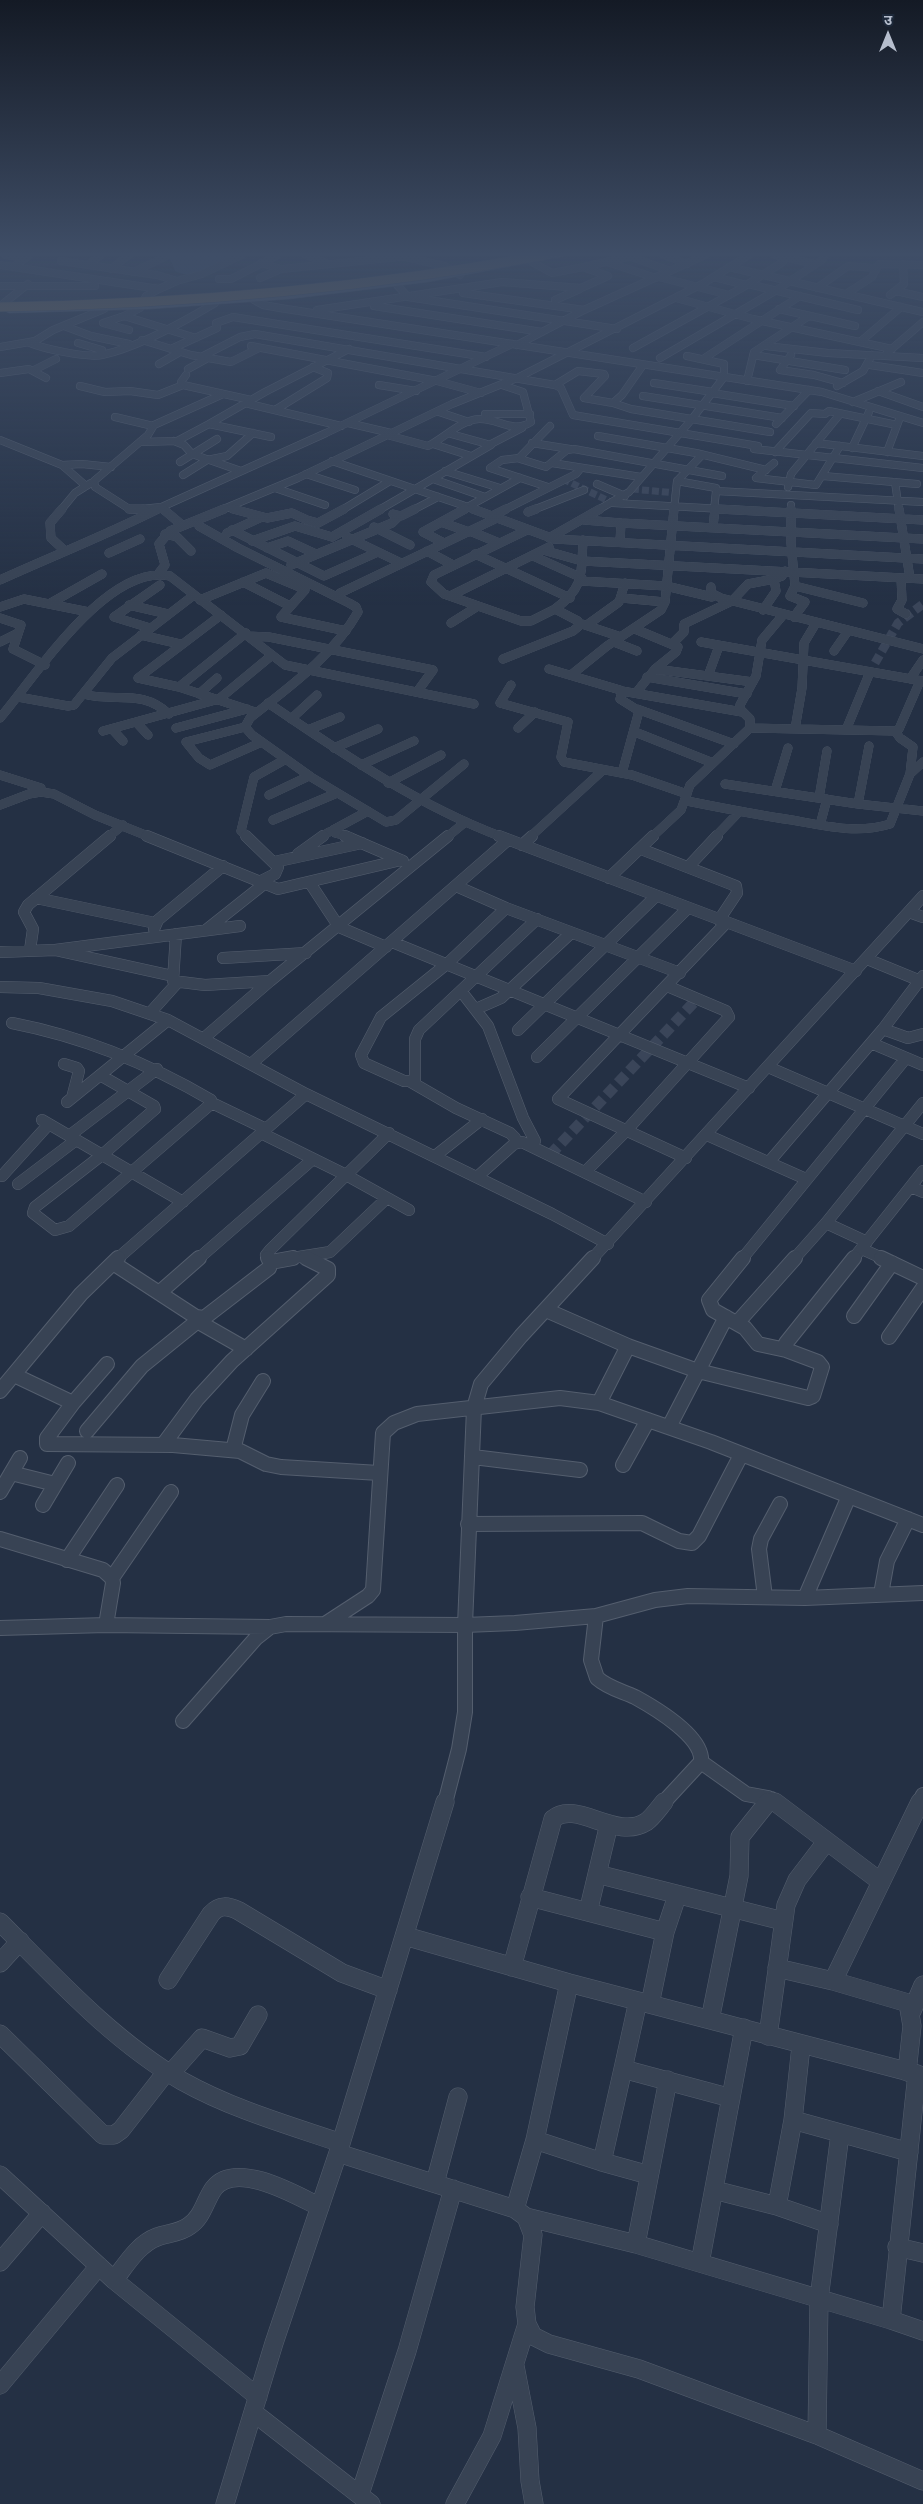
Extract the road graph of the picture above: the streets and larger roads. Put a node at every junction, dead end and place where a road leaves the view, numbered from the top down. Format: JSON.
{"nodes":[{"id":1,"x":37,"y":372,"type":"edge"},
{"id":2,"x":187,"y":372,"type":"edge"},
{"id":3,"x":304,"y":372,"type":"edge"},
{"id":4,"x":325,"y":372,"type":"edge"},
{"id":5,"x":389,"y":372,"type":"edge"},
{"id":6,"x":455,"y":372,"type":"edge"},
{"id":7,"x":484,"y":372,"type":"edge"},
{"id":8,"x":530,"y":372,"type":"edge"},
{"id":9,"x":576,"y":372,"type":"joint"},
{"id":10,"x":637,"y":372,"type":"edge"},
{"id":11,"x":689,"y":372,"type":"edge"},
{"id":12,"x":724,"y":372,"type":"edge"},
{"id":13,"x":749,"y":372,"type":"edge"},
{"id":14,"x":779,"y":372,"type":"edge"},
{"id":15,"x":792,"y":372,"type":"edge"},
{"id":16,"x":864,"y":372,"type":"edge"},
{"id":17,"x":724,"y":377,"type":"junction"},
{"id":18,"x":46,"y":378,"type":"dead end"},
{"id":19,"x":518,"y":378,"type":"junction"},
{"id":20,"x":437,"y":381,"type":"junction"},
{"id":21,"x":747,"y":381,"type":"junction"},
{"id":22,"x":901,"y":382,"type":"dead end"},
{"id":23,"x":654,"y":383,"type":"dead end"},
{"id":24,"x":843,"y":383,"type":"junction"},
{"id":25,"x":183,"y":385,"type":"junction"},
{"id":26,"x":380,"y":385,"type":"dead end"},
{"id":27,"x":502,"y":385,"type":"junction"},
{"id":28,"x":555,"y":385,"type":"junction"},
{"id":29,"x":773,"y":385,"type":"junction"},
{"id":30,"x":80,"y":386,"type":"dead end"},
{"id":31,"x":809,"y":390,"type":"junction"},
{"id":32,"x":416,"y":391,"type":"junction"},
{"id":33,"x":878,"y":391,"type":"junction"},
{"id":34,"x":481,"y":392,"type":"junction"},
{"id":35,"x":713,"y":392,"type":"junction"},
{"id":36,"x":824,"y":393,"type":"junction"},
{"id":37,"x":223,"y":394,"type":"junction"},
{"id":38,"x":643,"y":396,"type":"dead end"},
{"id":39,"x":584,"y":398,"type":"junction"},
{"id":40,"x":566,"y":400,"type":"junction"},
{"id":41,"x":248,"y":401,"type":"junction"},
{"id":42,"x":613,"y":402,"type":"junction"},
{"id":43,"x":853,"y":402,"type":"junction"},
{"id":44,"x":703,"y":405,"type":"junction"},
{"id":45,"x":794,"y":406,"type":"junction"},
{"id":46,"x":923,"y":406,"type":"edge"},
{"id":47,"x":872,"y":407,"type":"junction"},
{"id":48,"x":275,"y":410,"type":"junction"},
{"id":49,"x":439,"y":412,"type":"junction"},
{"id":50,"x":485,"y":414,"type":"dead end"},
{"id":51,"x":530,"y":414,"type":"junction"},
{"id":52,"x":840,"y":414,"type":"junction"},
{"id":53,"x":901,"y":416,"type":"junction"},
{"id":54,"x":115,"y":417,"type":"dead end"},
{"id":55,"x":782,"y":418,"type":"junction"},
{"id":56,"x":692,"y":419,"type":"junction"},
{"id":57,"x":866,"y":419,"type":"junction"},
{"id":58,"x":469,"y":422,"type":"junction"},
{"id":59,"x":923,"y":423,"type":"edge"},
{"id":60,"x":209,"y":424,"type":"junction"},
{"id":61,"x":345,"y":424,"type":"junction"},
{"id":62,"x":728,"y":425,"type":"junction"},
{"id":63,"x":896,"y":425,"type":"junction"},
{"id":64,"x":153,"y":426,"type":"junction"},
{"id":65,"x":550,"y":426,"type":"dead end"},
{"id":66,"x":522,"y":428,"type":"junction"},
{"id":67,"x":770,"y":432,"type":"junction"},
{"id":68,"x":253,"y":433,"type":"junction"},
{"id":69,"x":680,"y":433,"type":"junction"},
{"id":70,"x":389,"y":434,"type":"junction"},
{"id":71,"x":451,"y":434,"type":"junction"},
{"id":72,"x":598,"y":436,"type":"dead end"},
{"id":73,"x":271,"y":437,"type":"dead end"},
{"id":74,"x":217,"y":439,"type":"dead end"},
{"id":75,"x":717,"y":439,"type":"junction"},
{"id":76,"x":0,"y":440,"type":"edge"},
{"id":77,"x":499,"y":440,"type":"junction"},
{"id":78,"x":174,"y":441,"type":"junction"},
{"id":79,"x":140,"y":442,"type":"junction"},
{"id":80,"x":509,"y":442,"type":"dead end"},
{"id":81,"x":816,"y":443,"type":"junction"},
{"id":82,"x":432,"y":444,"type":"junction"},
{"id":83,"x":491,"y":444,"type":"junction"},
{"id":84,"x":518,"y":445,"type":"dead end"},
{"id":85,"x":530,"y":445,"type":"junction"},
{"id":86,"x":840,"y":446,"type":"junction"},
{"id":87,"x":756,"y":447,"type":"junction"},
{"id":88,"x":666,"y":448,"type":"junction"},
{"id":89,"x":852,"y":448,"type":"junction"},
{"id":90,"x":570,"y":449,"type":"junction"},
{"id":91,"x":775,"y":452,"type":"junction"},
{"id":92,"x":887,"y":452,"type":"junction"},
{"id":93,"x":192,"y":454,"type":"junction"},
{"id":94,"x":702,"y":455,"type":"junction"},
{"id":95,"x":805,"y":455,"type":"junction"},
{"id":96,"x":471,"y":456,"type":"junction"},
{"id":97,"x":923,"y":456,"type":"edge"},
{"id":98,"x":620,"y":457,"type":"junction"},
{"id":99,"x":517,"y":458,"type":"junction"},
{"id":100,"x":211,"y":459,"type":"junction"},
{"id":101,"x":832,"y":459,"type":"junction"},
{"id":102,"x":332,"y":461,"type":"junction"},
{"id":103,"x":739,"y":461,"type":"junction"},
{"id":104,"x":180,"y":462,"type":"dead end"},
{"id":105,"x":653,"y":462,"type":"junction"},
{"id":106,"x":552,"y":463,"type":"junction"},
{"id":107,"x":774,"y":463,"type":"dead end"},
{"id":108,"x":892,"y":465,"type":"junction"},
{"id":109,"x":62,"y":466,"type":"junction"},
{"id":110,"x":111,"y":467,"type":"junction"},
{"id":111,"x":582,"y":468,"type":"junction"},
{"id":112,"x":923,"y":468,"type":"edge"},
{"id":113,"x":686,"y":469,"type":"junction"},
{"id":114,"x":766,"y":470,"type":"junction"},
{"id":115,"x":241,"y":471,"type":"junction"},
{"id":116,"x":445,"y":471,"type":"junction"},
{"id":117,"x":609,"y":472,"type":"junction"},
{"id":118,"x":306,"y":474,"type":"junction"},
{"id":119,"x":722,"y":476,"type":"junction"},
{"id":120,"x":823,"y":476,"type":"junction"},
{"id":121,"x":641,"y":477,"type":"junction"},
{"id":122,"x":520,"y":478,"type":"junction"},
{"id":123,"x":433,"y":479,"type":"junction"},
{"id":124,"x":851,"y":479,"type":"junction"},
{"id":125,"x":390,"y":480,"type":"junction"},
{"id":126,"x":94,"y":481,"type":"junction"},
{"id":127,"x":677,"y":481,"type":"junction"},
{"id":128,"x":788,"y":481,"type":"junction"},
{"id":129,"x":216,"y":482,"type":"junction"},
{"id":130,"x":893,"y":482,"type":"junction"},
{"id":131,"x":597,"y":484,"type":"dead end"},
{"id":132,"x":917,"y":484,"type":"dead end"},
{"id":133,"x":86,"y":486,"type":"junction"},
{"id":134,"x":548,"y":487,"type":"junction"},
{"id":135,"x":275,"y":488,"type":"junction"},
{"id":136,"x":500,"y":488,"type":"junction"},
{"id":137,"x":355,"y":490,"type":"dead end"},
{"id":138,"x":417,"y":490,"type":"junction"},
{"id":139,"x":584,"y":490,"type":"dead end"},
{"id":140,"x":716,"y":490,"type":"junction"},
{"id":141,"x":790,"y":495,"type":"junction"},
{"id":142,"x":625,"y":496,"type":"junction"},
{"id":143,"x":438,"y":497,"type":"junction"},
{"id":144,"x":485,"y":497,"type":"junction"},
{"id":145,"x":849,"y":498,"type":"junction"},
{"id":146,"x":898,"y":500,"type":"junction"},
{"id":147,"x":923,"y":502,"type":"edge"},
{"id":148,"x":612,"y":503,"type":"junction"},
{"id":149,"x":325,"y":505,"type":"dead end"},
{"id":150,"x":512,"y":505,"type":"junction"},
{"id":151,"x":674,"y":506,"type":"junction"},
{"id":152,"x":161,"y":507,"type":"junction"},
{"id":153,"x":469,"y":507,"type":"junction"},
{"id":154,"x":230,"y":508,"type":"junction"},
{"id":155,"x":382,"y":508,"type":"junction"},
{"id":156,"x":715,"y":509,"type":"junction"},
{"id":157,"x":528,"y":512,"type":"junction"},
{"id":158,"x":791,"y":513,"type":"junction"},
{"id":159,"x":538,"y":516,"type":"dead end"},
{"id":160,"x":262,"y":517,"type":"junction"},
{"id":161,"x":278,"y":517,"type":"junction"},
{"id":162,"x":398,"y":517,"type":"junction"},
{"id":163,"x":495,"y":517,"type":"junction"},
{"id":164,"x":900,"y":519,"type":"junction"},
{"id":165,"x":360,"y":520,"type":"junction"},
{"id":166,"x":583,"y":520,"type":"junction"},
{"id":167,"x":923,"y":520,"type":"edge"},
{"id":168,"x":441,"y":522,"type":"junction"},
{"id":169,"x":621,"y":523,"type":"junction"},
{"id":170,"x":182,"y":525,"type":"junction"},
{"id":171,"x":672,"y":525,"type":"junction"},
{"id":172,"x":198,"y":526,"type":"dead end"},
{"id":173,"x":713,"y":527,"type":"junction"},
{"id":174,"x":378,"y":528,"type":"junction"},
{"id":175,"x":232,"y":530,"type":"junction"},
{"id":176,"x":527,"y":530,"type":"junction"},
{"id":177,"x":339,"y":532,"type":"junction"},
{"id":178,"x":470,"y":532,"type":"junction"},
{"id":179,"x":791,"y":532,"type":"junction"},
{"id":180,"x":165,"y":534,"type":"junction"},
{"id":181,"x":243,"y":536,"type":"junction"},
{"id":182,"x":218,"y":537,"type":"junction"},
{"id":183,"x":549,"y":538,"type":"junction"},
{"id":184,"x":903,"y":538,"type":"junction"},
{"id":185,"x":140,"y":539,"type":"dead end"},
{"id":186,"x":352,"y":539,"type":"junction"},
{"id":187,"x":923,"y":539,"type":"edge"},
{"id":188,"x":560,"y":540,"type":"junction"},
{"id":189,"x":584,"y":540,"type":"junction"},
{"id":190,"x":252,"y":541,"type":"junction"},
{"id":191,"x":84,"y":542,"type":"junction"},
{"id":192,"x":620,"y":542,"type":"junction"},
{"id":193,"x":444,"y":543,"type":"junction"},
{"id":194,"x":499,"y":543,"type":"junction"},
{"id":195,"x":670,"y":544,"type":"junction"},
{"id":196,"x":410,"y":545,"type":"dead end"},
{"id":197,"x":267,"y":548,"type":"junction"},
{"id":198,"x":543,"y":550,"type":"junction"},
{"id":199,"x":191,"y":551,"type":"dead end"},
{"id":200,"x":427,"y":551,"type":"junction"},
{"id":201,"x":64,"y":552,"type":"junction"},
{"id":202,"x":378,"y":552,"type":"junction"},
{"id":203,"x":792,"y":552,"type":"junction"},
{"id":204,"x":316,"y":554,"type":"junction"},
{"id":205,"x":475,"y":554,"type":"junction"},
{"id":206,"x":533,"y":556,"type":"junction"},
{"id":207,"x":906,"y":558,"type":"junction"},
{"id":208,"x":923,"y":559,"type":"edge"},
{"id":209,"x":582,"y":561,"type":"junction"},
{"id":210,"x":296,"y":563,"type":"junction"},
{"id":211,"x":401,"y":563,"type":"junction"},
{"id":212,"x":453,"y":564,"type":"junction"},
{"id":213,"x":668,"y":565,"type":"junction"},
{"id":214,"x":282,"y":568,"type":"junction"},
{"id":215,"x":505,"y":568,"type":"junction"},
{"id":216,"x":789,"y":571,"type":"junction"},
{"id":217,"x":159,"y":573,"type":"junction"},
{"id":218,"x":102,"y":574,"type":"dead end"},
{"id":219,"x":831,"y":574,"type":"junction"},
{"id":220,"x":901,"y":578,"type":"junction"},
{"id":221,"x":910,"y":578,"type":"junction"},
{"id":222,"x":923,"y":579,"type":"edge"},
{"id":223,"x":0,"y":580,"type":"edge"},
{"id":224,"x":582,"y":580,"type":"junction"},
{"id":225,"x":774,"y":580,"type":"junction"},
{"id":226,"x":243,"y":582,"type":"junction"},
{"id":227,"x":624,"y":583,"type":"junction"},
{"id":228,"x":160,"y":585,"type":"dead end"},
{"id":229,"x":666,"y":586,"type":"junction"},
{"id":230,"x":795,"y":586,"type":"junction"},
{"id":231,"x":711,"y":587,"type":"dead end"},
{"id":232,"x":306,"y":590,"type":"junction"},
{"id":233,"x":824,"y":592,"type":"junction"},
{"id":234,"x":340,"y":593,"type":"dead end"},
{"id":235,"x":450,"y":596,"type":"junction"},
{"id":236,"x":712,"y":597,"type":"dead end"},
{"id":237,"x":197,"y":598,"type":"junction"},
{"id":238,"x":570,"y":598,"type":"junction"},
{"id":239,"x":621,"y":598,"type":"junction"},
{"id":240,"x":732,"y":601,"type":"junction"},
{"id":241,"x":349,"y":602,"type":"junction"},
{"id":242,"x":665,"y":602,"type":"junction"},
{"id":243,"x":5,"y":603,"type":"edge"},
{"id":244,"x":863,"y":603,"type":"dead end"},
{"id":245,"x":49,"y":604,"type":"junction"},
{"id":246,"x":129,"y":605,"type":"junction"},
{"id":247,"x":290,"y":606,"type":"junction"},
{"id":248,"x":478,"y":606,"type":"junction"},
{"id":249,"x":554,"y":610,"type":"junction"},
{"id":250,"x":763,"y":610,"type":"junction"},
{"id":251,"x":89,"y":612,"type":"junction"},
{"id":252,"x":168,"y":614,"type":"junction"},
{"id":253,"x":906,"y":614,"type":"dead end"},
{"id":254,"x":783,"y":615,"type":"junction"},
{"id":255,"x":221,"y":616,"type":"junction"},
{"id":256,"x":794,"y":617,"type":"junction"},
{"id":257,"x":0,"y":618,"type":"edge"},
{"id":258,"x":451,"y":623,"type":"dead end"},
{"id":259,"x":816,"y":623,"type":"junction"},
{"id":260,"x":583,"y":624,"type":"junction"},
{"id":261,"x":150,"y":628,"type":"junction"},
{"id":262,"x":635,"y":629,"type":"junction"},
{"id":263,"x":346,"y":631,"type":"junction"},
{"id":264,"x":848,"y":631,"type":"junction"},
{"id":265,"x":18,"y":633,"type":"junction"},
{"id":266,"x":247,"y":634,"type":"junction"},
{"id":267,"x":141,"y":635,"type":"junction"},
{"id":268,"x":618,"y":639,"type":"junction"},
{"id":269,"x":0,"y":642,"type":"edge"},
{"id":270,"x":701,"y":642,"type":"dead end"},
{"id":271,"x":673,"y":643,"type":"junction"},
{"id":272,"x":180,"y":644,"type":"junction"},
{"id":273,"x":719,"y":646,"type":"junction"},
{"id":274,"x":923,"y":648,"type":"edge"},
{"id":275,"x":330,"y":649,"type":"junction"},
{"id":276,"x":637,"y":651,"type":"dead end"},
{"id":277,"x":834,"y":651,"type":"dead end"},
{"id":278,"x":759,"y":653,"type":"junction"},
{"id":279,"x":271,"y":656,"type":"junction"},
{"id":280,"x":503,"y":659,"type":"dead end"},
{"id":281,"x":803,"y":660,"type":"junction"},
{"id":282,"x":923,"y":660,"type":"edge"},
{"id":283,"x":45,"y":666,"type":"junction"},
{"id":284,"x":549,"y":669,"type":"dead end"},
{"id":285,"x":655,"y":669,"type":"junction"},
{"id":286,"x":309,"y":671,"type":"junction"},
{"id":287,"x":870,"y":672,"type":"junction"},
{"id":288,"x":570,"y":675,"type":"junction"},
{"id":289,"x":140,"y":676,"type":"junction"},
{"id":290,"x":708,"y":676,"type":"junction"},
{"id":291,"x":217,"y":678,"type":"dead end"},
{"id":292,"x":648,"y":678,"type":"junction"},
{"id":293,"x":918,"y":680,"type":"edge"},
{"id":294,"x":753,"y":682,"type":"junction"},
{"id":295,"x":511,"y":685,"type":"dead end"},
{"id":296,"x":179,"y":687,"type":"junction"},
{"id":297,"x":622,"y":691,"type":"junction"},
{"id":298,"x":417,"y":692,"type":"junction"},
{"id":299,"x":83,"y":694,"type":"junction"},
{"id":300,"x":199,"y":694,"type":"junction"},
{"id":301,"x":636,"y":694,"type":"junction"},
{"id":302,"x":747,"y":694,"type":"junction"},
{"id":303,"x":317,"y":695,"type":"dead end"},
{"id":304,"x":121,"y":696,"type":"junction"},
{"id":305,"x":18,"y":698,"type":"junction"},
{"id":306,"x":219,"y":699,"type":"junction"},
{"id":307,"x":268,"y":703,"type":"junction"},
{"id":308,"x":474,"y":704,"type":"dead end"},
{"id":309,"x":637,"y":709,"type":"junction"},
{"id":310,"x":251,"y":711,"type":"junction"},
{"id":311,"x":535,"y":712,"type":"junction"},
{"id":312,"x":742,"y":712,"type":"junction"},
{"id":313,"x":169,"y":714,"type":"junction"},
{"id":314,"x":340,"y":717,"type":"dead end"},
{"id":315,"x":0,"y":718,"type":"edge"},
{"id":316,"x":291,"y":719,"type":"junction"},
{"id":317,"x":136,"y":722,"type":"junction"},
{"id":318,"x":245,"y":727,"type":"junction"},
{"id":319,"x":176,"y":728,"type":"dead end"},
{"id":320,"x":518,"y":728,"type":"dead end"},
{"id":321,"x":750,"y":728,"type":"junction"},
{"id":322,"x":378,"y":729,"type":"dead end"},
{"id":323,"x":795,"y":729,"type":"junction"},
{"id":324,"x":308,"y":730,"type":"junction"},
{"id":325,"x":846,"y":730,"type":"junction"},
{"id":326,"x":895,"y":731,"type":"junction"},
{"id":327,"x":635,"y":732,"type":"junction"},
{"id":328,"x":148,"y":735,"type":"dead end"},
{"id":329,"x":123,"y":741,"type":"dead end"},
{"id":330,"x":414,"y":741,"type":"dead end"},
{"id":331,"x":262,"y":742,"type":"junction"},
{"id":332,"x":734,"y":744,"type":"junction"},
{"id":333,"x":869,"y":746,"type":"dead end"},
{"id":334,"x":334,"y":748,"type":"junction"},
{"id":335,"x":788,"y":748,"type":"dead end"},
{"id":336,"x":827,"y":751,"type":"dead end"},
{"id":337,"x":441,"y":754,"type":"dead end"},
{"id":338,"x":286,"y":759,"type":"junction"},
{"id":339,"x":923,"y":762,"type":"edge"},
{"id":340,"x":713,"y":763,"type":"junction"},
{"id":341,"x":464,"y":764,"type":"dead end"},
{"id":342,"x":361,"y":765,"type":"junction"},
{"id":343,"x":602,"y":771,"type":"junction"},
{"id":344,"x":622,"y":773,"type":"junction"},
{"id":345,"x":910,"y":774,"type":"junction"},
{"id":346,"x":0,"y":775,"type":"edge"},
{"id":347,"x":309,"y":776,"type":"junction"},
{"id":348,"x":388,"y":783,"type":"junction"},
{"id":349,"x":725,"y":784,"type":"dead end"},
{"id":350,"x":42,"y":788,"type":"dead end"},
{"id":351,"x":774,"y":791,"type":"junction"},
{"id":352,"x":338,"y":793,"type":"junction"},
{"id":353,"x":269,"y":795,"type":"dead end"},
{"id":354,"x":687,"y":797,"type":"junction"},
{"id":355,"x":823,"y":799,"type":"junction"},
{"id":356,"x":419,"y":801,"type":"junction"},
{"id":357,"x":858,"y":804,"type":"junction"},
{"id":358,"x":0,"y":805,"type":"edge"},
{"id":359,"x":899,"y":809,"type":"junction"},
{"id":360,"x":368,"y":811,"type":"junction"},
{"id":361,"x":923,"y":811,"type":"edge"},
{"id":362,"x":739,"y":812,"type":"junction"},
{"id":363,"x":273,"y":820,"type":"dead end"},
{"id":364,"x":464,"y":823,"type":"junction"},
{"id":365,"x":123,"y":825,"type":"junction"},
{"id":366,"x":820,"y":825,"type":"junction"},
{"id":367,"x":329,"y":832,"type":"dead end"},
{"id":368,"x":508,"y":840,"type":"junction"},
{"id":369,"x":363,"y":842,"type":"junction"},
{"id":370,"x":522,"y":845,"type":"junction"},
{"id":371,"x":641,"y":849,"type":"junction"},
{"id":372,"x":292,"y":858,"type":"junction"},
{"id":373,"x":401,"y":860,"type":"junction"},
{"id":374,"x":274,"y":862,"type":"junction"},
{"id":375,"x":223,"y":866,"type":"junction"},
{"id":376,"x":412,"y":866,"type":"junction"},
{"id":377,"x":689,"y":866,"type":"junction"},
{"id":378,"x":609,"y":878,"type":"junction"},
{"id":379,"x":262,"y":883,"type":"junction"},
{"id":380,"x":310,"y":883,"type":"junction"},
{"id":381,"x":456,"y":886,"type":"junction"},
{"id":382,"x":656,"y":896,"type":"junction"},
{"id":383,"x":923,"y":896,"type":"edge"},
{"id":384,"x":36,"y":898,"type":"junction"},
{"id":385,"x":506,"y":908,"type":"junction"},
{"id":386,"x":688,"y":908,"type":"junction"},
{"id":387,"x":916,"y":914,"type":"edge"},
{"id":388,"x":537,"y":919,"type":"junction"},
{"id":389,"x":722,"y":921,"type":"junction"},
{"id":390,"x":155,"y":923,"type":"junction"},
{"id":391,"x":240,"y":926,"type":"dead end"},
{"id":392,"x":339,"y":927,"type":"junction"},
{"id":393,"x":206,"y":930,"type":"junction"},
{"id":394,"x":571,"y":932,"type":"junction"},
{"id":395,"x":176,"y":934,"type":"junction"},
{"id":396,"x":154,"y":937,"type":"junction"},
{"id":397,"x":389,"y":944,"type":"junction"},
{"id":398,"x":607,"y":946,"type":"junction"},
{"id":399,"x":30,"y":950,"type":"junction"},
{"id":400,"x":55,"y":950,"type":"junction"},
{"id":401,"x":0,"y":952,"type":"edge"},
{"id":402,"x":306,"y":953,"type":"junction"},
{"id":403,"x":223,"y":958,"type":"dead end"},
{"id":404,"x":638,"y":958,"type":"junction"},
{"id":405,"x":867,"y":959,"type":"junction"},
{"id":406,"x":448,"y":963,"type":"junction"},
{"id":407,"x":856,"y":971,"type":"junction"},
{"id":408,"x":680,"y":973,"type":"junction"},
{"id":409,"x":477,"y":975,"type":"junction"},
{"id":410,"x":175,"y":979,"type":"junction"},
{"id":411,"x":922,"y":979,"type":"edge"},
{"id":412,"x":270,"y":981,"type":"junction"},
{"id":413,"x":667,"y":986,"type":"junction"},
{"id":414,"x":0,"y":987,"type":"edge"},
{"id":415,"x":509,"y":989,"type":"junction"},
{"id":416,"x":461,"y":991,"type":"junction"},
{"id":417,"x":543,"y":1004,"type":"junction"},
{"id":418,"x":476,"y":1009,"type":"junction"},
{"id":419,"x":150,"y":1013,"type":"junction"},
{"id":420,"x":576,"y":1018,"type":"junction"},
{"id":421,"x":168,"y":1020,"type":"junction"},
{"id":422,"x":12,"y":1023,"type":"dead end"},
{"id":423,"x":883,"y":1029,"type":"junction"},
{"id":424,"x":518,"y":1030,"type":"dead end"},
{"id":425,"x":923,"y":1034,"type":"edge"},
{"id":426,"x":620,"y":1035,"type":"junction"},
{"id":427,"x":204,"y":1038,"type":"junction"},
{"id":428,"x":871,"y":1043,"type":"junction"},
{"id":429,"x":127,"y":1054,"type":"junction"},
{"id":430,"x":537,"y":1057,"type":"dead end"},
{"id":431,"x":906,"y":1058,"type":"junction"},
{"id":432,"x":688,"y":1063,"type":"junction"},
{"id":433,"x":64,"y":1064,"type":"dead end"},
{"id":434,"x":251,"y":1064,"type":"junction"},
{"id":435,"x":923,"y":1065,"type":"edge"},
{"id":436,"x":768,"y":1067,"type":"junction"},
{"id":437,"x":157,"y":1069,"type":"junction"},
{"id":438,"x":100,"y":1075,"type":"junction"},
{"id":439,"x":410,"y":1082,"type":"junction"},
{"id":440,"x":749,"y":1088,"type":"junction"},
{"id":441,"x":128,"y":1091,"type":"junction"},
{"id":442,"x":828,"y":1092,"type":"junction"},
{"id":443,"x":306,"y":1094,"type":"junction"},
{"id":444,"x":212,"y":1103,"type":"junction"},
{"id":445,"x":923,"y":1103,"type":"edge"},
{"id":446,"x":866,"y":1109,"type":"junction"},
{"id":447,"x":482,"y":1119,"type":"junction"},
{"id":448,"x":905,"y":1126,"type":"junction"},
{"id":449,"x":264,"y":1131,"type":"junction"},
{"id":450,"x":626,"y":1131,"type":"junction"},
{"id":451,"x":389,"y":1133,"type":"junction"},
{"id":452,"x":923,"y":1134,"type":"edge"},
{"id":453,"x":708,"y":1135,"type":"junction"},
{"id":454,"x":72,"y":1138,"type":"junction"},
{"id":455,"x":515,"y":1138,"type":"dead end"},
{"id":456,"x":532,"y":1146,"type":"junction"},
{"id":457,"x":102,"y":1155,"type":"junction"},
{"id":458,"x":436,"y":1156,"type":"junction"},
{"id":459,"x":686,"y":1158,"type":"junction"},
{"id":460,"x":313,"y":1159,"type":"junction"},
{"id":461,"x":769,"y":1162,"type":"junction"},
{"id":462,"x":585,"y":1172,"type":"junction"},
{"id":463,"x":923,"y":1172,"type":"edge"},
{"id":464,"x":134,"y":1173,"type":"junction"},
{"id":465,"x":346,"y":1175,"type":"junction"},
{"id":466,"x":2,"y":1176,"type":"dead end"},
{"id":467,"x":476,"y":1177,"type":"junction"},
{"id":468,"x":806,"y":1179,"type":"junction"},
{"id":469,"x":18,"y":1184,"type":"dead end"},
{"id":470,"x":911,"y":1187,"type":"junction"},
{"id":471,"x":923,"y":1192,"type":"edge"},
{"id":472,"x":387,"y":1198,"type":"junction"},
{"id":473,"x":183,"y":1202,"type":"junction"},
{"id":474,"x":646,"y":1202,"type":"junction"},
{"id":475,"x":409,"y":1210,"type":"dead end"},
{"id":476,"x":826,"y":1223,"type":"junction"},
{"id":477,"x":608,"y":1244,"type":"junction"},
{"id":478,"x":864,"y":1245,"type":"junction"},
{"id":479,"x":304,"y":1257,"type":"junction"},
{"id":480,"x":271,"y":1262,"type":"junction"},
{"id":481,"x":113,"y":1263,"type":"junction"},
{"id":482,"x":892,"y":1263,"type":"junction"},
{"id":483,"x":922,"y":1279,"type":"edge"},
{"id":484,"x":159,"y":1293,"type":"junction"},
{"id":485,"x":546,"y":1310,"type":"junction"},
{"id":486,"x":854,"y":1316,"type":"dead end"},
{"id":487,"x":198,"y":1320,"type":"junction"},
{"id":488,"x":731,"y":1320,"type":"junction"},
{"id":489,"x":888,"y":1337,"type":"dead end"},
{"id":490,"x":628,"y":1346,"type":"junction"},
{"id":491,"x":246,"y":1349,"type":"junction"},
{"id":492,"x":786,"y":1350,"type":"junction"},
{"id":493,"x":107,"y":1364,"type":"dead end"},
{"id":494,"x":698,"y":1371,"type":"junction"},
{"id":495,"x":14,"y":1375,"type":"junction"},
{"id":496,"x":263,"y":1381,"type":"dead end"},
{"id":497,"x":0,"y":1391,"type":"edge"},
{"id":498,"x":73,"y":1403,"type":"junction"},
{"id":499,"x":599,"y":1403,"type":"junction"},
{"id":500,"x":474,"y":1408,"type":"junction"},
{"id":501,"x":648,"y":1420,"type":"junction"},
{"id":502,"x":669,"y":1427,"type":"junction"},
{"id":503,"x":86,"y":1431,"type":"dead end"},
{"id":504,"x":163,"y":1445,"type":"junction"},
{"id":505,"x":233,"y":1450,"type":"junction"},
{"id":506,"x":741,"y":1455,"type":"junction"},
{"id":507,"x":473,"y":1457,"type":"junction"},
{"id":508,"x":20,"y":1458,"type":"dead end"},
{"id":509,"x":68,"y":1463,"type":"dead end"},
{"id":510,"x":623,"y":1465,"type":"dead end"},
{"id":511,"x":580,"y":1470,"type":"dead end"},
{"id":512,"x":11,"y":1473,"type":"junction"},
{"id":513,"x":379,"y":1473,"type":"junction"},
{"id":514,"x":55,"y":1484,"type":"junction"},
{"id":515,"x":117,"y":1485,"type":"dead end"},
{"id":516,"x":0,"y":1492,"type":"edge"},
{"id":517,"x":171,"y":1492,"type":"dead end"},
{"id":518,"x":849,"y":1496,"type":"junction"},
{"id":519,"x":43,"y":1504,"type":"dead end"},
{"id":520,"x":780,"y":1504,"type":"dead end"},
{"id":521,"x":908,"y":1519,"type":"junction"},
{"id":522,"x":468,"y":1524,"type":"junction"},
{"id":523,"x":923,"y":1525,"type":"edge"},
{"id":524,"x":0,"y":1539,"type":"edge"},
{"id":525,"x":67,"y":1560,"type":"junction"},
{"id":526,"x":112,"y":1578,"type":"junction"},
{"id":527,"x":923,"y":1593,"type":"edge"},
{"id":528,"x":881,"y":1594,"type":"junction"},
{"id":529,"x":765,"y":1597,"type":"junction"},
{"id":530,"x":805,"y":1598,"type":"junction"},
{"id":531,"x":596,"y":1616,"type":"junction"},
{"id":532,"x":325,"y":1624,"type":"junction"},
{"id":533,"x":106,"y":1625,"type":"junction"},
{"id":534,"x":465,"y":1625,"type":"junction"},
{"id":535,"x":270,"y":1627,"type":"junction"},
{"id":536,"x":0,"y":1628,"type":"edge"},
{"id":537,"x":183,"y":1721,"type":"dead end"},
{"id":538,"x":701,"y":1762,"type":"junction"},
{"id":539,"x":923,"y":1795,"type":"edge"},
{"id":540,"x":771,"y":1799,"type":"junction"},
{"id":541,"x":609,"y":1824,"type":"junction"},
{"id":542,"x":826,"y":1842,"type":"junction"},
{"id":543,"x":597,"y":1874,"type":"junction"},
{"id":544,"x":882,"y":1882,"type":"junction"},
{"id":545,"x":677,"y":1896,"type":"junction"},
{"id":546,"x":530,"y":1897,"type":"junction"},
{"id":547,"x":731,"y":1908,"type":"junction"},
{"id":548,"x":588,"y":1912,"type":"junction"},
{"id":549,"x":783,"y":1920,"type":"junction"},
{"id":550,"x":0,"y":1922,"type":"edge"},
{"id":551,"x":665,"y":1932,"type":"junction"},
{"id":552,"x":405,"y":1936,"type":"junction"},
{"id":553,"x":20,"y":1941,"type":"junction"},
{"id":554,"x":0,"y":1963,"type":"edge"},
{"id":555,"x":512,"y":1967,"type":"junction"},
{"id":556,"x":777,"y":1968,"type":"junction"},
{"id":557,"x":168,"y":1980,"type":"dead end"},
{"id":558,"x":833,"y":1980,"type":"junction"},
{"id":559,"x":569,"y":1983,"type":"junction"},
{"id":560,"x":923,"y":1986,"type":"edge"},
{"id":561,"x":388,"y":1990,"type":"junction"},
{"id":562,"x":644,"y":2002,"type":"junction"},
{"id":563,"x":912,"y":2010,"type":"junction"},
{"id":564,"x":258,"y":2015,"type":"dead end"},
{"id":565,"x":710,"y":2020,"type":"junction"},
{"id":566,"x":744,"y":2028,"type":"junction"},
{"id":567,"x":0,"y":2034,"type":"edge"},
{"id":568,"x":768,"y":2036,"type":"junction"},
{"id":569,"x":801,"y":2046,"type":"junction"},
{"id":570,"x":623,"y":2069,"type":"junction"},
{"id":571,"x":169,"y":2072,"type":"junction"},
{"id":572,"x":916,"y":2074,"type":"edge"},
{"id":573,"x":668,"y":2080,"type":"junction"},
{"id":574,"x":458,"y":2097,"type":"dead end"},
{"id":575,"x":731,"y":2098,"type":"junction"},
{"id":576,"x":793,"y":2120,"type":"junction"},
{"id":577,"x":840,"y":2134,"type":"junction"},
{"id":578,"x":535,"y":2140,"type":"junction"},
{"id":579,"x":340,"y":2148,"type":"junction"},
{"id":580,"x":908,"y":2152,"type":"junction"},
{"id":581,"x":602,"y":2162,"type":"junction"},
{"id":582,"x":0,"y":2175,"type":"edge"},
{"id":583,"x":649,"y":2175,"type":"junction"},
{"id":584,"x":444,"y":2186,"type":"junction"},
{"id":585,"x":714,"y":2190,"type":"junction"},
{"id":586,"x":777,"y":2206,"type":"junction"},
{"id":587,"x":320,"y":2207,"type":"junction"},
{"id":588,"x":42,"y":2213,"type":"junction"},
{"id":589,"x":521,"y":2213,"type":"junction"},
{"id":590,"x":830,"y":2224,"type":"junction"},
{"id":591,"x":636,"y":2244,"type":"junction"},
{"id":592,"x":897,"y":2247,"type":"junction"},
{"id":593,"x":923,"y":2252,"type":"edge"},
{"id":594,"x":0,"y":2262,"type":"edge"},
{"id":595,"x":700,"y":2263,"type":"junction"},
{"id":596,"x":99,"y":2266,"type":"junction"},
{"id":597,"x":114,"y":2280,"type":"junction"},
{"id":598,"x":818,"y":2298,"type":"junction"},
{"id":599,"x":891,"y":2320,"type":"junction"},
{"id":600,"x":527,"y":2324,"type":"junction"},
{"id":601,"x":923,"y":2332,"type":"edge"},
{"id":602,"x":515,"y":2364,"type":"junction"},
{"id":603,"x":0,"y":2385,"type":"edge"},
{"id":604,"x":255,"y":2404,"type":"junction"},
{"id":605,"x":817,"y":2435,"type":"junction"},
{"id":606,"x":923,"y":2481,"type":"edge"},
{"id":607,"x":366,"y":2499,"type":"edge"},
{"id":608,"x":225,"y":2504,"type":"edge"},
{"id":609,"x":455,"y":2504,"type":"edge"},
{"id":610,"x":534,"y":2504,"type":"edge"}],
"edges":[{"from":1,"to":18,"type":"street"},
{"from":2,"to":25,"type":"street"},
{"from":3,"to":41,"type":"street"},
{"from":4,"to":48,"type":"street"},
{"from":5,"to":20,"type":"street"},
{"from":6,"to":20,"type":"street"},
{"from":7,"to":19,"type":"street"},
{"from":8,"to":19,"type":"street"},
{"from":9,"to":28,"type":"street"},
{"from":9,"to":39,"type":"street"},
{"from":10,"to":42,"type":"street"},
{"from":11,"to":17,"type":"street"},
{"from":12,"to":17,"type":"street"},
{"from":13,"to":21,"type":"street"},
{"from":14,"to":29,"type":"street"},
{"from":15,"to":24,"type":"street"},
{"from":16,"to":24,"type":"street"},
{"from":17,"to":21,"type":"street"},
{"from":17,"to":35,"type":"street"},
{"from":19,"to":27,"type":"street"},
{"from":19,"to":28,"type":"street"},
{"from":20,"to":32,"type":"street"},
{"from":20,"to":34,"type":"street"},
{"from":21,"to":29,"type":"street"},
{"from":22,"to":33,"type":"street"},
{"from":23,"to":35,"type":"street"},
{"from":24,"to":36,"type":"street"},
{"from":25,"to":30,"type":"street"},
{"from":25,"to":37,"type":"street"},
{"from":26,"to":32,"type":"street"},
{"from":27,"to":34,"type":"street"},
{"from":27,"to":51,"type":"street"},
{"from":28,"to":40,"type":"street"},
{"from":29,"to":31,"type":"street"},
{"from":31,"to":36,"type":"street"},
{"from":31,"to":45,"type":"street"},
{"from":32,"to":61,"type":"street"},
{"from":33,"to":43,"type":"street"},
{"from":33,"to":46,"type":"street"},
{"from":34,"to":49,"type":"street"},
{"from":35,"to":44,"type":"street"},
{"from":35,"to":45,"type":"street"},
{"from":36,"to":43,"type":"street"},
{"from":37,"to":41,"type":"street"},
{"from":37,"to":64,"type":"street"},
{"from":38,"to":44,"type":"street"},
{"from":39,"to":40,"type":"street"},
{"from":39,"to":42,"type":"street"},
{"from":40,"to":69,"type":"street"},
{"from":41,"to":48,"type":"street"},
{"from":41,"to":60,"type":"street"},
{"from":42,"to":56,"type":"street"},
{"from":43,"to":47,"type":"street"},
{"from":44,"to":55,"type":"street"},
{"from":44,"to":56,"type":"street"},
{"from":45,"to":55,"type":"street"},
{"from":47,"to":53,"type":"street"},
{"from":47,"to":57,"type":"street"},
{"from":48,"to":61,"type":"street"},
{"from":49,"to":58,"type":"street"},
{"from":49,"to":70,"type":"street"},
{"from":50,"to":51,"type":"street"},
{"from":51,"to":66,"type":"street"},
{"from":52,"to":57,"type":"street"},
{"from":52,"to":81,"type":"street"},
{"from":52,"to":91,"type":"street"},
{"from":53,"to":59,"type":"street"},
{"from":53,"to":63,"type":"street"},
{"from":54,"to":64,"type":"street"},
{"from":55,"to":67,"type":"street"},
{"from":56,"to":62,"type":"street"},
{"from":56,"to":69,"type":"street"},
{"from":57,"to":63,"type":"street"},
{"from":57,"to":89,"type":"street"},
{"from":58,"to":66,"type":"street"},
{"from":58,"to":71,"type":"street"},
{"from":60,"to":68,"type":"street"},
{"from":60,"to":78,"type":"street"},
{"from":61,"to":70,"type":"street"},
{"from":61,"to":115,"type":"street"},
{"from":62,"to":67,"type":"street"},
{"from":62,"to":75,"type":"street"},
{"from":63,"to":92,"type":"street"},
{"from":64,"to":79,"type":"street"},
{"from":65,"to":85,"type":"street"},
{"from":66,"to":77,"type":"street"},
{"from":67,"to":87,"type":"street"},
{"from":68,"to":73,"type":"street"},
{"from":68,"to":100,"type":"street"},
{"from":69,"to":75,"type":"street"},
{"from":69,"to":88,"type":"street"},
{"from":70,"to":82,"type":"street"},
{"from":70,"to":102,"type":"street"},
{"from":71,"to":82,"type":"street"},
{"from":71,"to":83,"type":"street"},
{"from":72,"to":88,"type":"street"},
{"from":74,"to":93,"type":"street"},
{"from":75,"to":87,"type":"street"},
{"from":76,"to":109,"type":"street"},
{"from":77,"to":80,"type":"street"},
{"from":77,"to":83,"type":"street"},
{"from":78,"to":79,"type":"street"},
{"from":78,"to":93,"type":"street"},
{"from":79,"to":110,"type":"street"},
{"from":81,"to":86,"type":"street"},
{"from":81,"to":95,"type":"street"},
{"from":82,"to":96,"type":"street"},
{"from":83,"to":96,"type":"street"},
{"from":84,"to":85,"type":"street"},
{"from":85,"to":90,"type":"street"},
{"from":85,"to":99,"type":"street"},
{"from":86,"to":89,"type":"street"},
{"from":86,"to":101,"type":"street"},
{"from":87,"to":91,"type":"street"},
{"from":87,"to":103,"type":"street"},
{"from":88,"to":94,"type":"street"},
{"from":88,"to":105,"type":"street"},
{"from":89,"to":92,"type":"street"},
{"from":90,"to":98,"type":"street"},
{"from":90,"to":106,"type":"street"},
{"from":91,"to":95,"type":"street"},
{"from":92,"to":97,"type":"street"},
{"from":93,"to":100,"type":"street"},
{"from":93,"to":104,"type":"street"},
{"from":94,"to":103,"type":"street"},
{"from":94,"to":113,"type":"street"},
{"from":95,"to":101,"type":"street"},
{"from":95,"to":128,"type":"street"},
{"from":96,"to":116,"type":"street"},
{"from":98,"to":105,"type":"street"},
{"from":98,"to":117,"type":"street"},
{"from":99,"to":106,"type":"street"},
{"from":99,"to":122,"type":"street"},
{"from":100,"to":115,"type":"street"},
{"from":100,"to":129,"type":"street"},
{"from":101,"to":108,"type":"street"},
{"from":101,"to":120,"type":"street"},
{"from":102,"to":118,"type":"street"},
{"from":102,"to":125,"type":"street"},
{"from":103,"to":114,"type":"street"},
{"from":103,"to":119,"type":"street"},
{"from":105,"to":113,"type":"street"},
{"from":105,"to":121,"type":"street"},
{"from":106,"to":111,"type":"street"},
{"from":107,"to":114,"type":"street"},
{"from":108,"to":112,"type":"street"},
{"from":108,"to":130,"type":"street"},
{"from":109,"to":110,"type":"street"},
{"from":109,"to":133,"type":"street"},
{"from":110,"to":126,"type":"street"},
{"from":111,"to":117,"type":"street"},
{"from":111,"to":134,"type":"street"},
{"from":113,"to":119,"type":"street"},
{"from":113,"to":127,"type":"street"},
{"from":114,"to":128,"type":"street"},
{"from":115,"to":129,"type":"street"},
{"from":116,"to":123,"type":"street"},
{"from":116,"to":136,"type":"street"},
{"from":117,"to":121,"type":"street"},
{"from":118,"to":135,"type":"street"},
{"from":118,"to":137,"type":"street"},
{"from":119,"to":140,"type":"street"},
{"from":120,"to":124,"type":"street"},
{"from":120,"to":128,"type":"street"},
{"from":121,"to":142,"type":"street"},
{"from":122,"to":134,"type":"street"},
{"from":122,"to":136,"type":"street"},
{"from":123,"to":138,"type":"street"},
{"from":123,"to":144,"type":"street"},
{"from":124,"to":130,"type":"street"},
{"from":124,"to":145,"type":"street"},
{"from":125,"to":138,"type":"street"},
{"from":125,"to":161,"type":"street"},
{"from":126,"to":133,"type":"street"},
{"from":126,"to":152,"type":"street"},
{"from":127,"to":140,"type":"street"},
{"from":127,"to":151,"type":"street"},
{"from":128,"to":141,"type":"street"},
{"from":129,"to":152,"type":"street"},
{"from":130,"to":132,"type":"street"},
{"from":130,"to":146,"type":"street"},
{"from":131,"to":142,"type":"street"},
{"from":133,"to":201,"type":"street"},
{"from":134,"to":150,"type":"street"},
{"from":135,"to":149,"type":"street"},
{"from":135,"to":154,"type":"street"},
{"from":136,"to":144,"type":"street"},
{"from":138,"to":143,"type":"street"},
{"from":138,"to":155,"type":"street"},
{"from":139,"to":157,"type":"street"},
{"from":140,"to":141,"type":"street"},
{"from":140,"to":156,"type":"street"},
{"from":141,"to":145,"type":"street"},
{"from":141,"to":158,"type":"street"},
{"from":142,"to":148,"type":"street"},
{"from":143,"to":153,"type":"street"},
{"from":143,"to":162,"type":"street"},
{"from":144,"to":153,"type":"street"},
{"from":145,"to":146,"type":"street"},
{"from":146,"to":147,"type":"street"},
{"from":146,"to":164,"type":"street"},
{"from":148,"to":151,"type":"street"},
{"from":148,"to":166,"type":"street"},
{"from":150,"to":157,"type":"street"},
{"from":150,"to":163,"type":"street"},
{"from":151,"to":156,"type":"street"},
{"from":151,"to":171,"type":"street"},
{"from":152,"to":170,"type":"street"},
{"from":152,"to":191,"type":"street"},
{"from":153,"to":163,"type":"street"},
{"from":153,"to":168,"type":"street"},
{"from":154,"to":160,"type":"street"},
{"from":154,"to":170,"type":"street"},
{"from":155,"to":162,"type":"street"},
{"from":155,"to":165,"type":"street"},
{"from":156,"to":158,"type":"street"},
{"from":156,"to":173,"type":"street"},
{"from":157,"to":159,"type":"street"},
{"from":158,"to":164,"type":"street"},
{"from":158,"to":179,"type":"street"},
{"from":160,"to":161,"type":"street"},
{"from":160,"to":175,"type":"street"},
{"from":161,"to":181,"type":"street"},
{"from":162,"to":174,"type":"street"},
{"from":163,"to":176,"type":"street"},
{"from":163,"to":178,"type":"street"},
{"from":164,"to":167,"type":"street"},
{"from":164,"to":184,"type":"street"},
{"from":165,"to":174,"type":"street"},
{"from":165,"to":177,"type":"street"},
{"from":166,"to":169,"type":"street"},
{"from":166,"to":183,"type":"street"},
{"from":168,"to":178,"type":"street"},
{"from":168,"to":193,"type":"street"},
{"from":169,"to":171,"type":"street"},
{"from":169,"to":192,"type":"street"},
{"from":170,"to":180,"type":"street"},
{"from":171,"to":173,"type":"street"},
{"from":171,"to":195,"type":"street"},
{"from":172,"to":182,"type":"street"},
{"from":173,"to":179,"type":"street"},
{"from":174,"to":186,"type":"street"},
{"from":174,"to":196,"type":"street"},
{"from":175,"to":181,"type":"street"},
{"from":175,"to":182,"type":"street"},
{"from":176,"to":183,"type":"street"},
{"from":176,"to":194,"type":"street"},
{"from":177,"to":186,"type":"street"},
{"from":177,"to":190,"type":"street"},
{"from":178,"to":193,"type":"street"},
{"from":178,"to":194,"type":"street"},
{"from":179,"to":184,"type":"street"},
{"from":179,"to":203,"type":"street"},
{"from":180,"to":199,"type":"street"},
{"from":180,"to":217,"type":"street"},
{"from":181,"to":190,"type":"street"},
{"from":182,"to":214,"type":"street"},
{"from":183,"to":188,"type":"street"},
{"from":184,"to":187,"type":"street"},
{"from":184,"to":207,"type":"street"},
{"from":185,"to":191,"type":"street"},
{"from":186,"to":202,"type":"street"},
{"from":186,"to":204,"type":"street"},
{"from":188,"to":189,"type":"street"},
{"from":188,"to":198,"type":"street"},
{"from":189,"to":192,"type":"street"},
{"from":189,"to":209,"type":"street"},
{"from":190,"to":197,"type":"street"},
{"from":191,"to":201,"type":"street"},
{"from":192,"to":195,"type":"street"},
{"from":193,"to":200,"type":"street"},
{"from":194,"to":205,"type":"street"},
{"from":195,"to":203,"type":"street"},
{"from":195,"to":213,"type":"street"},
{"from":197,"to":204,"type":"street"},
{"from":197,"to":210,"type":"street"},
{"from":198,"to":206,"type":"street"},
{"from":198,"to":209,"type":"street"},
{"from":200,"to":211,"type":"street"},
{"from":200,"to":212,"type":"street"},
{"from":201,"to":223,"type":"street"},
{"from":202,"to":210,"type":"street"},
{"from":202,"to":211,"type":"street"},
{"from":203,"to":207,"type":"street"},
{"from":203,"to":216,"type":"street"},
{"from":204,"to":210,"type":"street"},
{"from":205,"to":212,"type":"street"},
{"from":205,"to":215,"type":"street"},
{"from":206,"to":215,"type":"street"},
{"from":206,"to":224,"type":"street"},
{"from":207,"to":208,"type":"street"},
{"from":207,"to":221,"type":"street"},
{"from":209,"to":213,"type":"street"},
{"from":209,"to":224,"type":"street"},
{"from":210,"to":214,"type":"street"},
{"from":211,"to":234,"type":"street"},
{"from":212,"to":235,"type":"street"},
{"from":213,"to":216,"type":"street"},
{"from":213,"to":229,"type":"street"},
{"from":214,"to":241,"type":"street"},
{"from":215,"to":235,"type":"street"},
{"from":215,"to":238,"type":"street"},
{"from":216,"to":219,"type":"street"},
{"from":216,"to":225,"type":"street"},
{"from":216,"to":230,"type":"street"},
{"from":217,"to":237,"type":"street"},
{"from":217,"to":251,"type":"street"},
{"from":218,"to":245,"type":"street"},
{"from":219,"to":220,"type":"street"},
{"from":219,"to":233,"type":"street"},
{"from":220,"to":221,"type":"street"},
{"from":220,"to":253,"type":"street"},
{"from":221,"to":222,"type":"street"},
{"from":224,"to":227,"type":"street"},
{"from":224,"to":238,"type":"street"},
{"from":225,"to":240,"type":"street"},
{"from":225,"to":250,"type":"street"},
{"from":226,"to":232,"type":"street"},
{"from":226,"to":237,"type":"street"},
{"from":226,"to":247,"type":"street"},
{"from":227,"to":229,"type":"street"},
{"from":227,"to":239,"type":"street"},
{"from":228,"to":246,"type":"street"},
{"from":229,"to":236,"type":"street"},
{"from":229,"to":242,"type":"street"},
{"from":230,"to":233,"type":"street"},
{"from":230,"to":256,"type":"street"},
{"from":231,"to":240,"type":"street"},
{"from":232,"to":241,"type":"street"},
{"from":232,"to":247,"type":"street"},
{"from":233,"to":244,"type":"street"},
{"from":235,"to":248,"type":"street"},
{"from":237,"to":252,"type":"street"},
{"from":237,"to":255,"type":"street"},
{"from":238,"to":249,"type":"street"},
{"from":239,"to":242,"type":"street"},
{"from":239,"to":260,"type":"street"},
{"from":240,"to":250,"type":"street"},
{"from":240,"to":271,"type":"street"},
{"from":241,"to":263,"type":"street"},
{"from":242,"to":262,"type":"street"},
{"from":243,"to":245,"type":"street"},
{"from":245,"to":251,"type":"street"},
{"from":246,"to":252,"type":"street"},
{"from":246,"to":261,"type":"street"},
{"from":247,"to":263,"type":"street"},
{"from":248,"to":249,"type":"street"},
{"from":248,"to":258,"type":"street"},
{"from":249,"to":260,"type":"street"},
{"from":250,"to":254,"type":"street"},
{"from":251,"to":283,"type":"street"},
{"from":252,"to":261,"type":"street"},
{"from":254,"to":256,"type":"street"},
{"from":254,"to":278,"type":"street"},
{"from":255,"to":266,"type":"street"},
{"from":255,"to":272,"type":"street"},
{"from":256,"to":259,"type":"street"},
{"from":257,"to":265,"type":"street"},
{"from":259,"to":264,"type":"street"},
{"from":259,"to":281,"type":"street"},
{"from":260,"to":268,"type":"street"},
{"from":260,"to":280,"type":"street"},
{"from":261,"to":267,"type":"street"},
{"from":262,"to":268,"type":"street"},
{"from":262,"to":271,"type":"street"},
{"from":263,"to":275,"type":"street"},
{"from":264,"to":274,"type":"street"},
{"from":264,"to":277,"type":"street"},
{"from":265,"to":269,"type":"street"},
{"from":265,"to":283,"type":"street"},
{"from":266,"to":275,"type":"street"},
{"from":266,"to":279,"type":"street"},
{"from":266,"to":296,"type":"street"},
{"from":267,"to":272,"type":"street"},
{"from":267,"to":299,"type":"street"},
{"from":268,"to":276,"type":"street"},
{"from":268,"to":288,"type":"street"},
{"from":270,"to":273,"type":"street"},
{"from":271,"to":285,"type":"street"},
{"from":272,"to":289,"type":"street"},
{"from":273,"to":278,"type":"street"},
{"from":273,"to":290,"type":"street"},
{"from":275,"to":286,"type":"street"},
{"from":275,"to":298,"type":"street"},
{"from":278,"to":281,"type":"street"},
{"from":278,"to":294,"type":"street"},
{"from":279,"to":286,"type":"street"},
{"from":279,"to":306,"type":"street"},
{"from":281,"to":287,"type":"street"},
{"from":281,"to":323,"type":"street"},
{"from":282,"to":293,"type":"street"},
{"from":283,"to":305,"type":"street"},
{"from":284,"to":288,"type":"street"},
{"from":285,"to":290,"type":"street"},
{"from":285,"to":292,"type":"street"},
{"from":286,"to":298,"type":"street"},
{"from":286,"to":307,"type":"street"},
{"from":287,"to":293,"type":"street"},
{"from":287,"to":325,"type":"street"},
{"from":288,"to":297,"type":"street"},
{"from":289,"to":296,"type":"street"},
{"from":289,"to":304,"type":"street"},
{"from":290,"to":294,"type":"street"},
{"from":291,"to":300,"type":"street"},
{"from":292,"to":301,"type":"street"},
{"from":292,"to":302,"type":"street"},
{"from":293,"to":326,"type":"street"},
{"from":294,"to":302,"type":"street"},
{"from":295,"to":311,"type":"street"},
{"from":296,"to":300,"type":"street"},
{"from":297,"to":301,"type":"street"},
{"from":297,"to":309,"type":"street"},
{"from":298,"to":308,"type":"street"},
{"from":299,"to":304,"type":"street"},
{"from":299,"to":305,"type":"street"},
{"from":300,"to":306,"type":"street"},
{"from":301,"to":312,"type":"street"},
{"from":302,"to":312,"type":"street"},
{"from":303,"to":316,"type":"street"},
{"from":304,"to":313,"type":"street"},
{"from":305,"to":315,"type":"street"},
{"from":306,"to":310,"type":"street"},
{"from":306,"to":313,"type":"street"},
{"from":307,"to":310,"type":"street"},
{"from":307,"to":316,"type":"street"},
{"from":309,"to":327,"type":"street"},
{"from":309,"to":332,"type":"street"},
{"from":310,"to":318,"type":"street"},
{"from":310,"to":319,"type":"street"},
{"from":311,"to":320,"type":"street"},
{"from":311,"to":343,"type":"street"},
{"from":312,"to":321,"type":"street"},
{"from":313,"to":317,"type":"street"},
{"from":314,"to":324,"type":"street"},
{"from":316,"to":324,"type":"street"},
{"from":317,"to":328,"type":"street"},
{"from":317,"to":329,"type":"street"},
{"from":318,"to":331,"type":"street"},
{"from":318,"to":331,"type":"street"},
{"from":321,"to":323,"type":"street"},
{"from":321,"to":332,"type":"street"},
{"from":322,"to":334,"type":"street"},
{"from":323,"to":325,"type":"street"},
{"from":324,"to":334,"type":"street"},
{"from":325,"to":326,"type":"street"},
{"from":326,"to":345,"type":"street"},
{"from":327,"to":340,"type":"street"},
{"from":327,"to":344,"type":"street"},
{"from":330,"to":342,"type":"street"},
{"from":331,"to":338,"type":"street"},
{"from":332,"to":340,"type":"street"},
{"from":333,"to":357,"type":"street"},
{"from":334,"to":342,"type":"street"},
{"from":335,"to":351,"type":"street"},
{"from":336,"to":355,"type":"street"},
{"from":337,"to":348,"type":"street"},
{"from":338,"to":347,"type":"street"},
{"from":338,"to":374,"type":"street"},
{"from":339,"to":345,"type":"street"},
{"from":340,"to":354,"type":"street"},
{"from":341,"to":356,"type":"street"},
{"from":342,"to":348,"type":"street"},
{"from":343,"to":344,"type":"street"},
{"from":343,"to":370,"type":"street"},
{"from":344,"to":354,"type":"street"},
{"from":345,"to":359,"type":"street"},
{"from":346,"to":350,"type":"street"},
{"from":347,"to":352,"type":"street"},
{"from":347,"to":353,"type":"street"},
{"from":348,"to":356,"type":"street"},
{"from":349,"to":351,"type":"street"},
{"from":351,"to":355,"type":"street"},
{"from":352,"to":360,"type":"street"},
{"from":352,"to":363,"type":"street"},
{"from":354,"to":362,"type":"street"},
{"from":354,"to":371,"type":"street"},
{"from":355,"to":357,"type":"street"},
{"from":355,"to":366,"type":"street"},
{"from":356,"to":360,"type":"street"},
{"from":356,"to":364,"type":"street"},
{"from":357,"to":359,"type":"street"},
{"from":358,"to":365,"type":"street"},
{"from":359,"to":361,"type":"street"},
{"from":359,"to":366,"type":"street"},
{"from":360,"to":369,"type":"street"},
{"from":362,"to":366,"type":"street"},
{"from":362,"to":377,"type":"street"},
{"from":364,"to":368,"type":"street"},
{"from":364,"to":376,"type":"street"},
{"from":365,"to":375,"type":"street"},
{"from":365,"to":384,"type":"street"},
{"from":367,"to":372,"type":"street"},
{"from":368,"to":370,"type":"street"},
{"from":368,"to":381,"type":"street"},
{"from":369,"to":372,"type":"street"},
{"from":369,"to":373,"type":"street"},
{"from":370,"to":378,"type":"street"},
{"from":371,"to":377,"type":"street"},
{"from":371,"to":378,"type":"street"},
{"from":372,"to":374,"type":"street"},
{"from":373,"to":376,"type":"street"},
{"from":373,"to":380,"type":"street"},
{"from":374,"to":379,"type":"street"},
{"from":375,"to":379,"type":"street"},
{"from":375,"to":390,"type":"street"},
{"from":376,"to":392,"type":"street"},
{"from":377,"to":389,"type":"street"},
{"from":378,"to":382,"type":"street"},
{"from":379,"to":380,"type":"street"},
{"from":379,"to":393,"type":"street"},
{"from":380,"to":392,"type":"street"},
{"from":381,"to":385,"type":"street"},
{"from":381,"to":397,"type":"street"},
{"from":382,"to":386,"type":"street"},
{"from":382,"to":398,"type":"street"},
{"from":383,"to":387,"type":"street"},
{"from":384,"to":390,"type":"street"},
{"from":384,"to":399,"type":"street"},
{"from":385,"to":388,"type":"street"},
{"from":385,"to":406,"type":"street"},
{"from":386,"to":389,"type":"street"},
{"from":386,"to":404,"type":"street"},
{"from":387,"to":405,"type":"street"},
{"from":388,"to":394,"type":"street"},
{"from":388,"to":409,"type":"street"},
{"from":389,"to":407,"type":"street"},
{"from":389,"to":408,"type":"street"},
{"from":390,"to":396,"type":"street"},
{"from":391,"to":393,"type":"street"},
{"from":392,"to":397,"type":"street"},
{"from":392,"to":402,"type":"street"},
{"from":393,"to":395,"type":"street"},
{"from":394,"to":398,"type":"street"},
{"from":394,"to":415,"type":"street"},
{"from":395,"to":396,"type":"street"},
{"from":395,"to":410,"type":"street"},
{"from":396,"to":400,"type":"street"},
{"from":397,"to":406,"type":"street"},
{"from":397,"to":434,"type":"street"},
{"from":398,"to":404,"type":"street"},
{"from":398,"to":417,"type":"street"},
{"from":399,"to":400,"type":"street"},
{"from":399,"to":401,"type":"street"},
{"from":400,"to":410,"type":"street"},
{"from":402,"to":403,"type":"street"},
{"from":402,"to":412,"type":"street"},
{"from":404,"to":408,"type":"street"},
{"from":404,"to":420,"type":"street"},
{"from":405,"to":407,"type":"street"},
{"from":405,"to":411,"type":"street"},
{"from":406,"to":409,"type":"street"},
{"from":406,"to":439,"type":"street"},
{"from":407,"to":436,"type":"street"},
{"from":408,"to":413,"type":"street"},
{"from":409,"to":415,"type":"street"},
{"from":409,"to":416,"type":"street"},
{"from":410,"to":412,"type":"street"},
{"from":410,"to":419,"type":"street"},
{"from":411,"to":423,"type":"street"},
{"from":412,"to":427,"type":"street"},
{"from":413,"to":426,"type":"street"},
{"from":413,"to":432,"type":"street"},
{"from":414,"to":419,"type":"street"},
{"from":415,"to":417,"type":"street"},
{"from":415,"to":418,"type":"street"},
{"from":416,"to":418,"type":"street"},
{"from":416,"to":439,"type":"street"},
{"from":417,"to":420,"type":"street"},
{"from":417,"to":424,"type":"street"},
{"from":418,"to":456,"type":"street"},
{"from":419,"to":421,"type":"street"},
{"from":420,"to":426,"type":"street"},
{"from":420,"to":430,"type":"street"},
{"from":421,"to":427,"type":"street"},
{"from":421,"to":429,"type":"street"},
{"from":422,"to":429,"type":"street"},
{"from":423,"to":425,"type":"street"},
{"from":423,"to":428,"type":"street"},
{"from":426,"to":432,"type":"street"},
{"from":426,"to":450,"type":"street"},
{"from":427,"to":434,"type":"street"},
{"from":428,"to":431,"type":"street"},
{"from":428,"to":442,"type":"street"},
{"from":429,"to":437,"type":"street"},
{"from":429,"to":438,"type":"street"},
{"from":431,"to":435,"type":"street"},
{"from":431,"to":446,"type":"street"},
{"from":432,"to":440,"type":"street"},
{"from":432,"to":450,"type":"street"},
{"from":433,"to":438,"type":"street"},
{"from":434,"to":443,"type":"street"},
{"from":436,"to":440,"type":"street"},
{"from":436,"to":442,"type":"street"},
{"from":437,"to":441,"type":"street"},
{"from":437,"to":444,"type":"street"},
{"from":438,"to":441,"type":"street"},
{"from":439,"to":447,"type":"street"},
{"from":440,"to":453,"type":"street"},
{"from":441,"to":454,"type":"street"},
{"from":441,"to":457,"type":"street"},
{"from":442,"to":446,"type":"street"},
{"from":442,"to":461,"type":"street"},
{"from":443,"to":449,"type":"street"},
{"from":443,"to":451,"type":"street"},
{"from":444,"to":449,"type":"street"},
{"from":444,"to":464,"type":"street"},
{"from":445,"to":448,"type":"street"},
{"from":446,"to":448,"type":"street"},
{"from":446,"to":468,"type":"street"},
{"from":447,"to":455,"type":"street"},
{"from":447,"to":458,"type":"street"},
{"from":448,"to":452,"type":"street"},
{"from":448,"to":476,"type":"street"},
{"from":449,"to":460,"type":"street"},
{"from":449,"to":473,"type":"street"},
{"from":450,"to":459,"type":"street"},
{"from":450,"to":462,"type":"street"},
{"from":451,"to":458,"type":"street"},
{"from":451,"to":465,"type":"street"},
{"from":453,"to":459,"type":"street"},
{"from":453,"to":461,"type":"street"},
{"from":454,"to":457,"type":"street"},
{"from":454,"to":466,"type":"street"},
{"from":454,"to":469,"type":"street"},
{"from":456,"to":462,"type":"street"},
{"from":456,"to":467,"type":"street"},
{"from":457,"to":464,"type":"street"},
{"from":457,"to":464,"type":"street"},
{"from":458,"to":467,"type":"street"},
{"from":459,"to":474,"type":"street"},
{"from":460,"to":465,"type":"street"},
{"from":460,"to":484,"type":"street"},
{"from":461,"to":468,"type":"street"},
{"from":462,"to":474,"type":"street"},
{"from":463,"to":470,"type":"street"},
{"from":464,"to":473,"type":"street"},
{"from":465,"to":472,"type":"street"},
{"from":465,"to":480,"type":"street"},
{"from":467,"to":477,"type":"street"},
{"from":468,"to":488,"type":"street"},
{"from":470,"to":471,"type":"street"},
{"from":470,"to":478,"type":"street"},
{"from":472,"to":475,"type":"street"},
{"from":472,"to":479,"type":"street"},
{"from":473,"to":481,"type":"street"},
{"from":474,"to":477,"type":"street"},
{"from":476,"to":478,"type":"street"},
{"from":476,"to":488,"type":"street"},
{"from":477,"to":485,"type":"street"},
{"from":478,"to":482,"type":"street"},
{"from":478,"to":492,"type":"street"},
{"from":479,"to":480,"type":"street"},
{"from":479,"to":491,"type":"street"},
{"from":480,"to":487,"type":"street"},
{"from":481,"to":484,"type":"street"},
{"from":481,"to":495,"type":"street"},
{"from":482,"to":483,"type":"street"},
{"from":482,"to":486,"type":"street"},
{"from":483,"to":489,"type":"street"},
{"from":484,"to":487,"type":"street"},
{"from":485,"to":490,"type":"street"},
{"from":485,"to":500,"type":"street"},
{"from":487,"to":491,"type":"street"},
{"from":487,"to":503,"type":"street"},
{"from":488,"to":492,"type":"street"},
{"from":488,"to":494,"type":"street"},
{"from":490,"to":494,"type":"street"},
{"from":490,"to":499,"type":"street"},
{"from":491,"to":504,"type":"street"},
{"from":492,"to":494,"type":"street"},
{"from":493,"to":498,"type":"street"},
{"from":494,"to":502,"type":"street"},
{"from":495,"to":497,"type":"street"},
{"from":495,"to":498,"type":"street"},
{"from":496,"to":505,"type":"street"},
{"from":498,"to":504,"type":"street"},
{"from":499,"to":500,"type":"street"},
{"from":499,"to":501,"type":"street"},
{"from":500,"to":507,"type":"street"},
{"from":500,"to":513,"type":"street"},
{"from":501,"to":502,"type":"street"},
{"from":501,"to":510,"type":"street"},
{"from":502,"to":506,"type":"street"},
{"from":504,"to":505,"type":"street"},
{"from":505,"to":513,"type":"street"},
{"from":506,"to":518,"type":"street"},
{"from":506,"to":522,"type":"street"},
{"from":507,"to":511,"type":"street"},
{"from":507,"to":522,"type":"street"},
{"from":508,"to":512,"type":"street"},
{"from":509,"to":514,"type":"street"},
{"from":512,"to":514,"type":"street"},
{"from":512,"to":516,"type":"street"},
{"from":513,"to":532,"type":"street"},
{"from":514,"to":519,"type":"street"},
{"from":515,"to":525,"type":"street"},
{"from":517,"to":526,"type":"street"},
{"from":518,"to":521,"type":"street"},
{"from":518,"to":530,"type":"street"},
{"from":520,"to":529,"type":"street"},
{"from":521,"to":523,"type":"street"},
{"from":521,"to":528,"type":"street"},
{"from":522,"to":534,"type":"street"},
{"from":524,"to":525,"type":"street"},
{"from":525,"to":526,"type":"street"},
{"from":526,"to":533,"type":"street"},
{"from":527,"to":528,"type":"street"},
{"from":528,"to":530,"type":"street"},
{"from":529,"to":530,"type":"street"},
{"from":529,"to":531,"type":"street"},
{"from":531,"to":534,"type":"street"},
{"from":531,"to":538,"type":"street"},
{"from":532,"to":534,"type":"street"},
{"from":532,"to":535,"type":"street"},
{"from":533,"to":535,"type":"street"},
{"from":533,"to":536,"type":"street"},
{"from":534,"to":552,"type":"street"},
{"from":535,"to":537,"type":"street"},
{"from":538,"to":540,"type":"street"},
{"from":538,"to":541,"type":"street"},
{"from":539,"to":544,"type":"street"},
{"from":540,"to":542,"type":"street"},
{"from":540,"to":547,"type":"street"},
{"from":541,"to":543,"type":"street"},
{"from":541,"to":546,"type":"street"},
{"from":542,"to":544,"type":"street"},
{"from":542,"to":549,"type":"street"},
{"from":543,"to":545,"type":"street"},
{"from":543,"to":548,"type":"street"},
{"from":544,"to":558,"type":"street"},
{"from":545,"to":547,"type":"street"},
{"from":545,"to":551,"type":"street"},
{"from":546,"to":548,"type":"street"},
{"from":546,"to":555,"type":"street"},
{"from":547,"to":549,"type":"street"},
{"from":547,"to":565,"type":"street"},
{"from":548,"to":551,"type":"street"},
{"from":549,"to":556,"type":"street"},
{"from":550,"to":553,"type":"street"},
{"from":551,"to":562,"type":"street"},
{"from":552,"to":555,"type":"street"},
{"from":552,"to":561,"type":"street"},
{"from":553,"to":554,"type":"street"},
{"from":553,"to":571,"type":"street"},
{"from":555,"to":559,"type":"street"},
{"from":556,"to":558,"type":"street"},
{"from":556,"to":568,"type":"street"},
{"from":557,"to":561,"type":"street"},
{"from":558,"to":563,"type":"street"},
{"from":559,"to":562,"type":"street"},
{"from":559,"to":578,"type":"street"},
{"from":560,"to":563,"type":"street"},
{"from":561,"to":579,"type":"street"},
{"from":562,"to":565,"type":"street"},
{"from":562,"to":570,"type":"street"},
{"from":563,"to":572,"type":"street"},
{"from":564,"to":571,"type":"street"},
{"from":565,"to":566,"type":"street"},
{"from":566,"to":568,"type":"street"},
{"from":566,"to":575,"type":"street"},
{"from":567,"to":571,"type":"street"},
{"from":568,"to":569,"type":"street"},
{"from":569,"to":572,"type":"street"},
{"from":569,"to":576,"type":"street"},
{"from":570,"to":573,"type":"street"},
{"from":570,"to":581,"type":"street"},
{"from":571,"to":579,"type":"street"},
{"from":572,"to":580,"type":"street"},
{"from":573,"to":575,"type":"street"},
{"from":573,"to":583,"type":"street"},
{"from":574,"to":584,"type":"street"},
{"from":575,"to":585,"type":"street"},
{"from":576,"to":577,"type":"street"},
{"from":576,"to":586,"type":"street"},
{"from":577,"to":580,"type":"street"},
{"from":577,"to":590,"type":"street"},
{"from":578,"to":581,"type":"street"},
{"from":578,"to":589,"type":"street"},
{"from":579,"to":584,"type":"street"},
{"from":579,"to":587,"type":"street"},
{"from":580,"to":592,"type":"street"},
{"from":581,"to":583,"type":"street"},
{"from":582,"to":588,"type":"street"},
{"from":583,"to":591,"type":"street"},
{"from":584,"to":589,"type":"street"},
{"from":584,"to":607,"type":"street"},
{"from":585,"to":586,"type":"street"},
{"from":585,"to":595,"type":"street"},
{"from":586,"to":590,"type":"street"},
{"from":587,"to":597,"type":"street"},
{"from":587,"to":604,"type":"street"},
{"from":588,"to":594,"type":"street"},
{"from":588,"to":596,"type":"street"},
{"from":589,"to":591,"type":"street"},
{"from":589,"to":600,"type":"street"},
{"from":590,"to":598,"type":"street"},
{"from":591,"to":595,"type":"street"},
{"from":592,"to":593,"type":"street"},
{"from":592,"to":599,"type":"street"},
{"from":595,"to":598,"type":"street"},
{"from":596,"to":597,"type":"street"},
{"from":596,"to":603,"type":"street"},
{"from":597,"to":604,"type":"street"},
{"from":598,"to":599,"type":"street"},
{"from":598,"to":605,"type":"street"},
{"from":599,"to":601,"type":"street"},
{"from":600,"to":602,"type":"street"},
{"from":600,"to":605,"type":"street"},
{"from":602,"to":609,"type":"street"},
{"from":602,"to":610,"type":"street"},
{"from":604,"to":607,"type":"street"},
{"from":604,"to":608,"type":"street"},
{"from":605,"to":606,"type":"street"}]}
